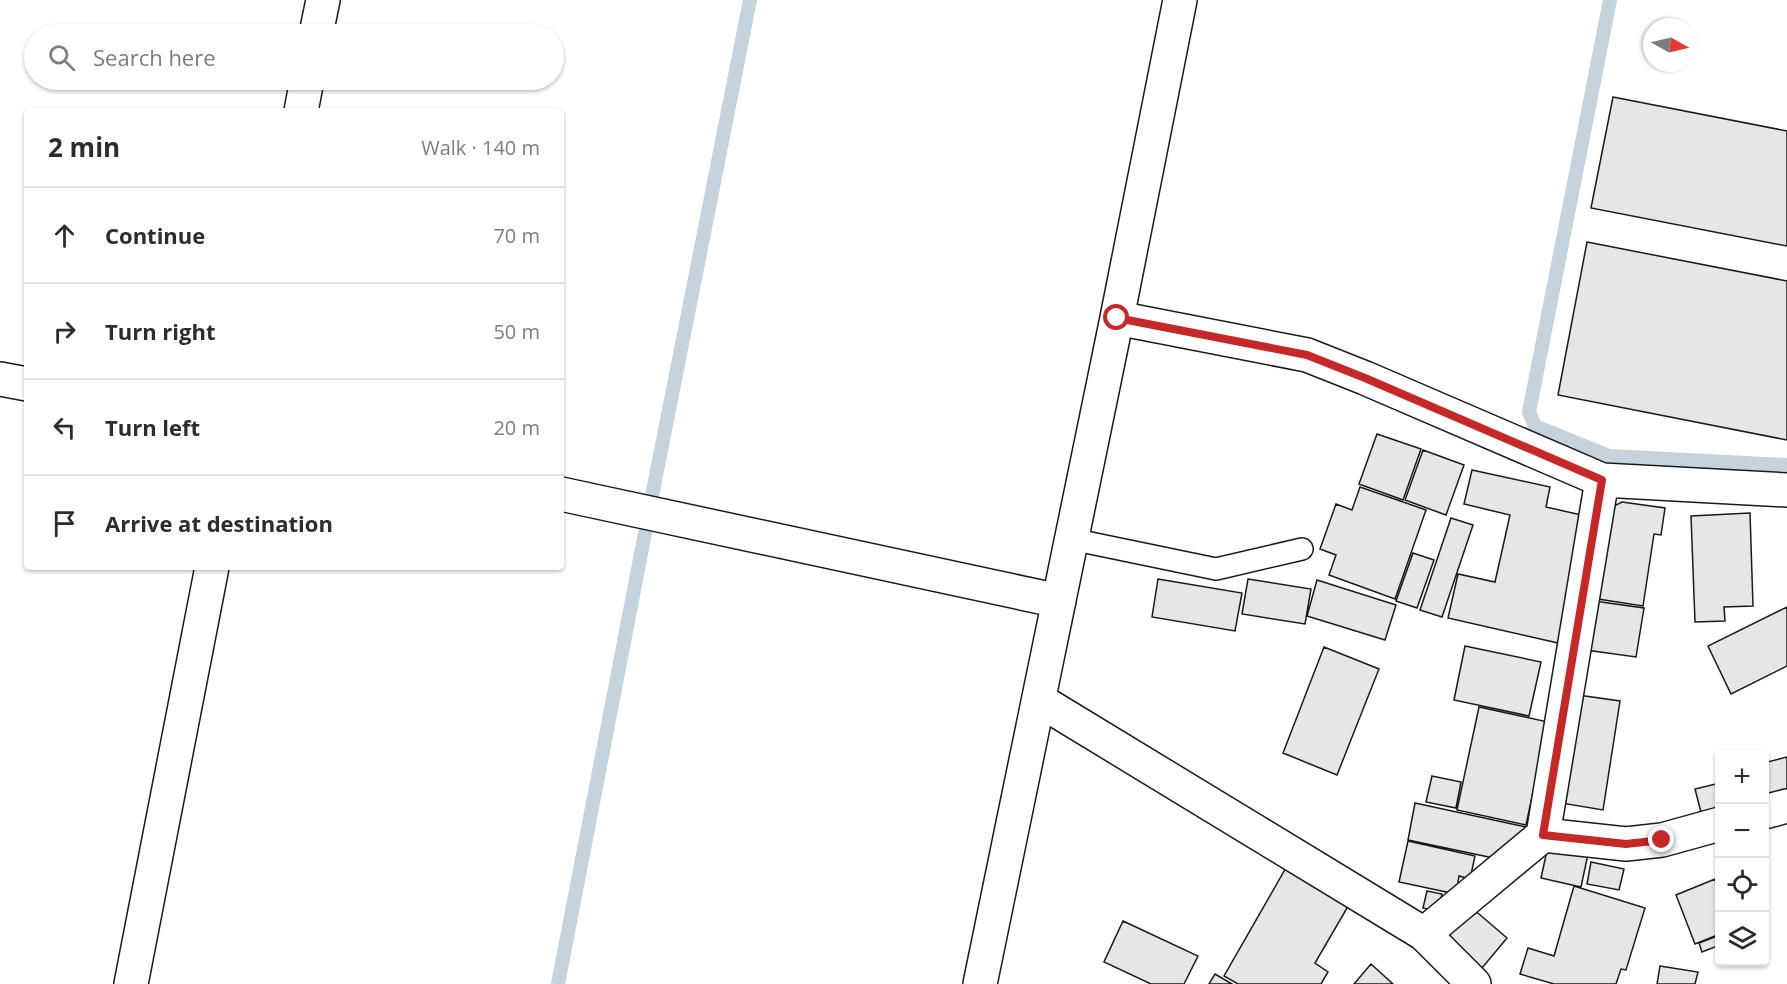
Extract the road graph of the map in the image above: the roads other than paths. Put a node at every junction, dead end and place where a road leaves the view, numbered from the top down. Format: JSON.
{"nodes":[{"id":1,"x":323,"y":0,"type":"edge"},
{"id":2,"x":1180,"y":0,"type":"edge"},
{"id":3,"x":318,"y":24,"type":"edge"},
{"id":4,"x":306,"y":90,"type":"edge"},
{"id":5,"x":302,"y":108,"type":"edge"},
{"id":6,"x":1117,"y":318,"type":"junction"},
{"id":7,"x":0,"y":379,"type":"edge"},
{"id":8,"x":24,"y":383,"type":"edge"},
{"id":9,"x":1602,"y":480,"type":"junction"},
{"id":10,"x":1787,"y":490,"type":"edge"},
{"id":11,"x":564,"y":495,"type":"edge"},
{"id":12,"x":1071,"y":539,"type":"junction"},
{"id":13,"x":1302,"y":549,"type":"dead end"},
{"id":14,"x":211,"y":570,"type":"edge"},
{"id":15,"x":1059,"y":601,"type":"junction"},
{"id":16,"x":1039,"y":700,"type":"junction"},
{"id":17,"x":1787,"y":806,"type":"edge"},
{"id":18,"x":1769,"y":811,"type":"edge"},
{"id":19,"x":1715,"y":825,"type":"edge"},
{"id":20,"x":1543,"y":835,"type":"junction"},
{"id":21,"x":1424,"y":934,"type":"junction"},
{"id":22,"x":131,"y":984,"type":"edge"},
{"id":23,"x":980,"y":984,"type":"edge"},
{"id":24,"x":1474,"y":984,"type":"edge"}],
"edges":[{"from":1,"to":3,"type":"street"},
{"from":2,"to":6,"type":"street"},
{"from":4,"to":5,"type":"street"},
{"from":6,"to":9,"type":"street"},
{"from":6,"to":12,"type":"street"},
{"from":7,"to":8,"type":"street"},
{"from":9,"to":10,"type":"street"},
{"from":9,"to":20,"type":"street"},
{"from":11,"to":15,"type":"street"},
{"from":12,"to":13,"type":"lane"},
{"from":12,"to":15,"type":"street"},
{"from":14,"to":22,"type":"street"},
{"from":15,"to":16,"type":"street"},
{"from":16,"to":21,"type":"street"},
{"from":16,"to":23,"type":"street"},
{"from":17,"to":18,"type":"street"},
{"from":19,"to":20,"type":"street"},
{"from":20,"to":21,"type":"street"},
{"from":21,"to":24,"type":"street"}]}
